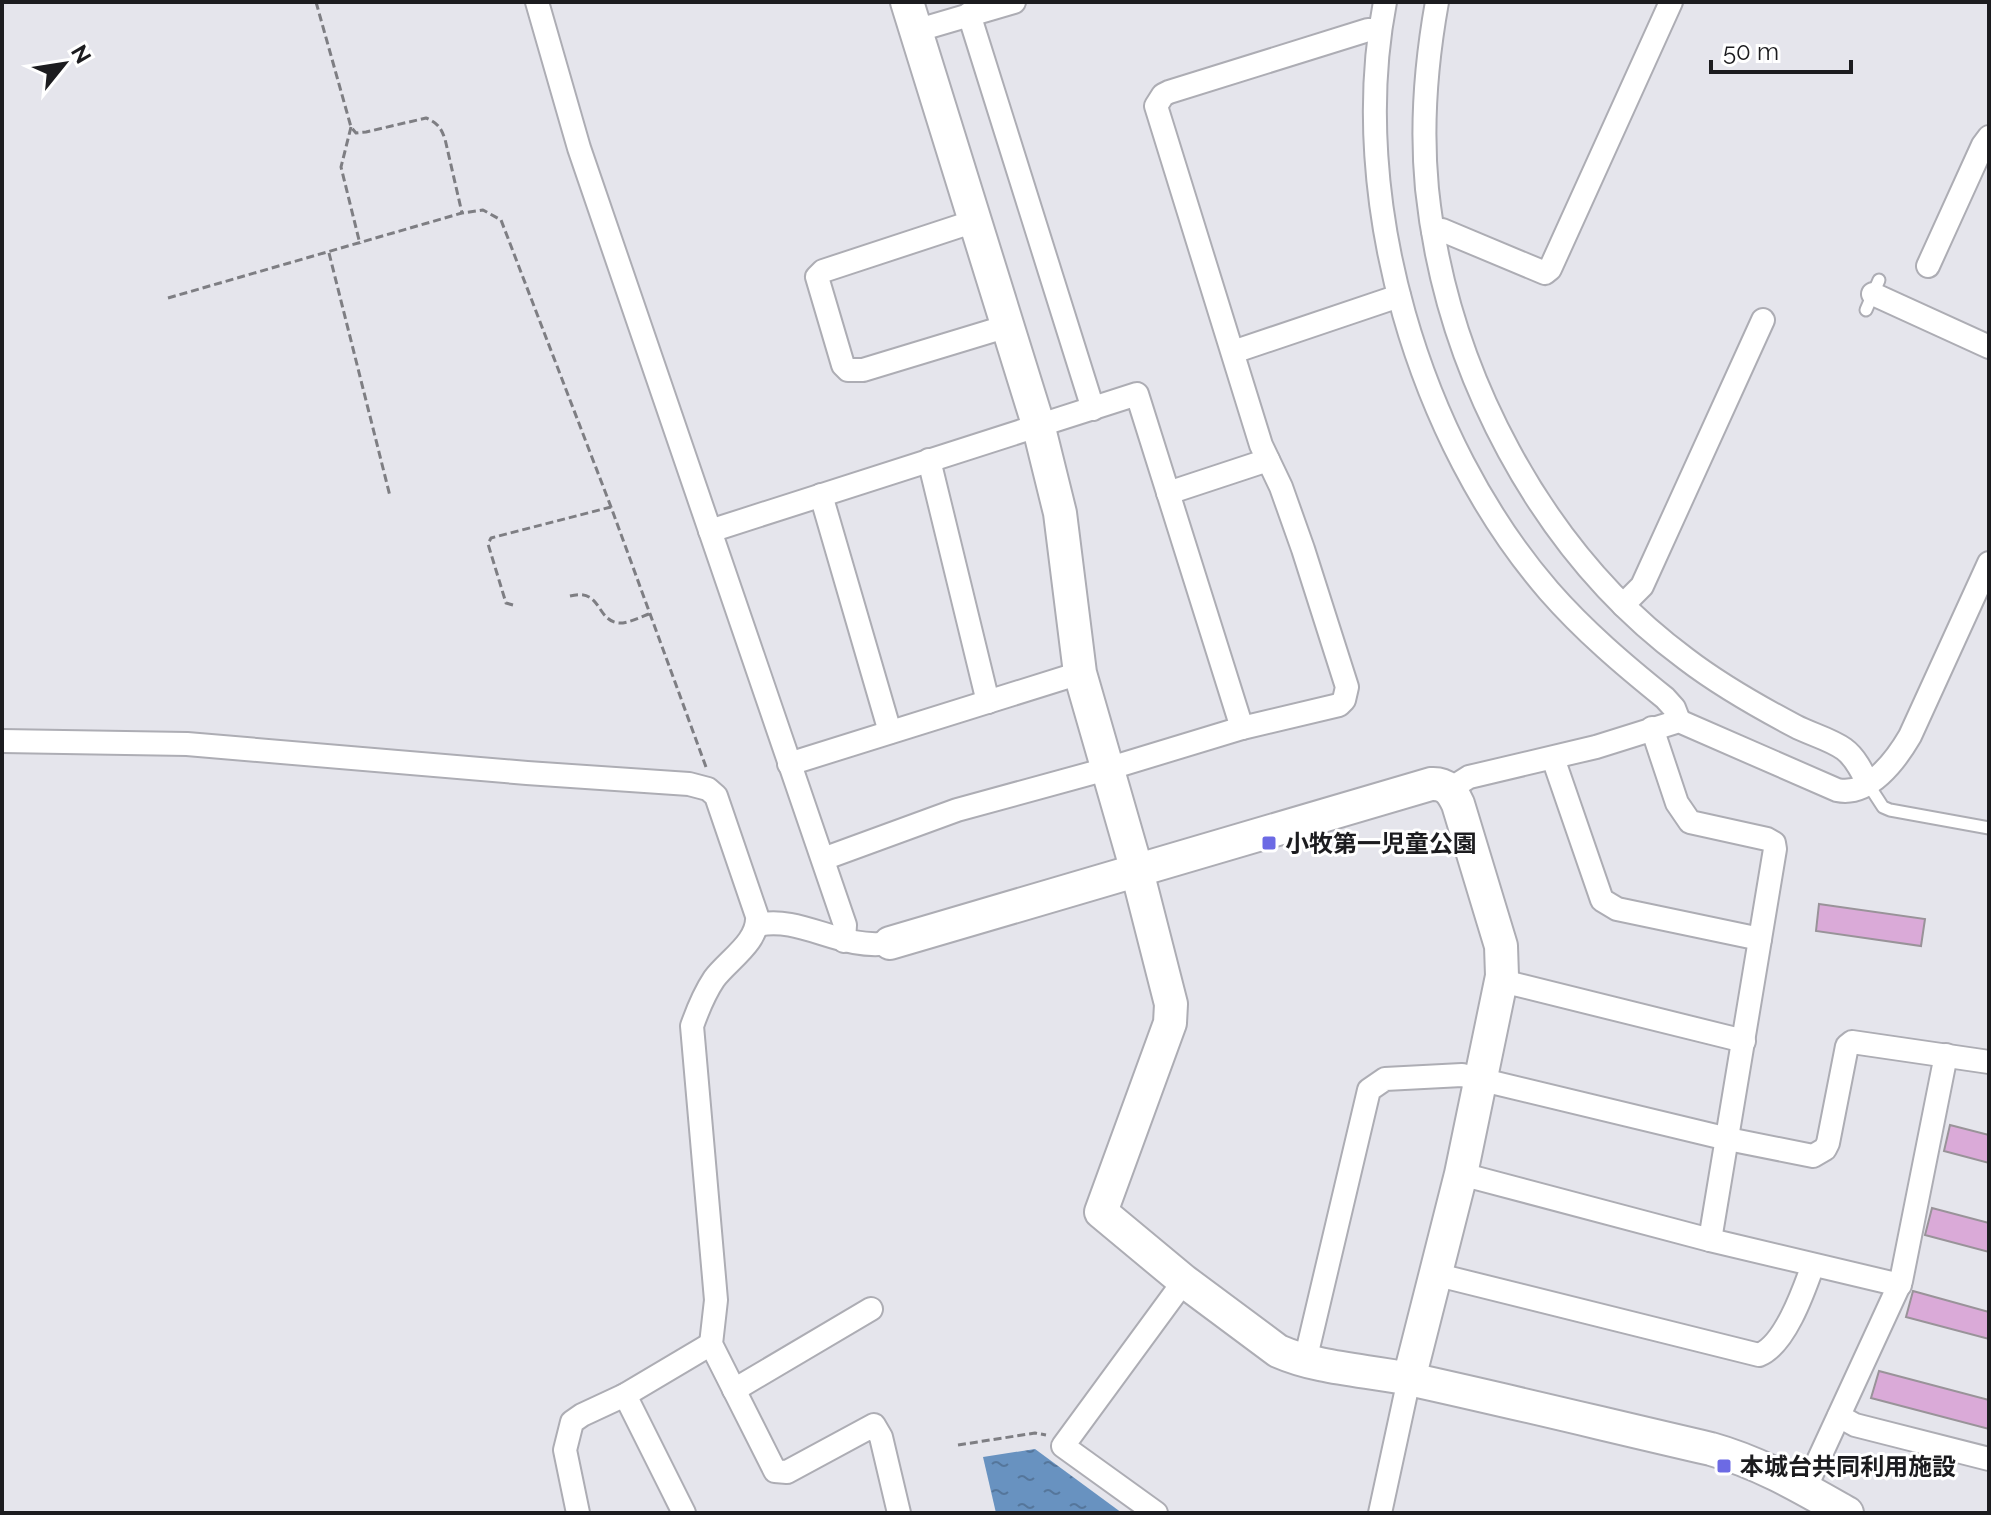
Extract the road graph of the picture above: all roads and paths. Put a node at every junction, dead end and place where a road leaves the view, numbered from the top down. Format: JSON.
{"nodes":[{"id":1,"x":316,"y":2,"type":"edge"},
{"id":2,"x":537,"y":2,"type":"edge"},
{"id":3,"x":1014,"y":2,"type":"edge"},
{"id":4,"x":1385,"y":2,"type":"edge"},
{"id":5,"x":1437,"y":2,"type":"edge"},
{"id":6,"x":1671,"y":2,"type":"edge"},
{"id":7,"x":969,"y":14,"type":"junction"},
{"id":8,"x":911,"y":16,"type":"edge"},
{"id":9,"x":1380,"y":30,"type":"junction"},
{"id":10,"x":351,"y":127,"type":"junction"},
{"id":11,"x":1989,"y":137,"type":"edge"},
{"id":12,"x":462,"y":213,"type":"junction"},
{"id":13,"x":975,"y":221,"type":"junction"},
{"id":14,"x":1433,"y":231,"type":"junction"},
{"id":15,"x":360,"y":245,"type":"junction"},
{"id":16,"x":329,"y":253,"type":"junction"},
{"id":17,"x":1928,"y":266,"type":"dead end"},
{"id":18,"x":1873,"y":294,"type":"dead end"},
{"id":19,"x":1399,"y":296,"type":"junction"},
{"id":20,"x":168,"y":298,"type":"dead end"},
{"id":21,"x":1763,"y":320,"type":"dead end"},
{"id":22,"x":1008,"y":326,"type":"junction"},
{"id":23,"x":1989,"y":347,"type":"edge"},
{"id":24,"x":1233,"y":352,"type":"junction"},
{"id":25,"x":1093,"y":409,"type":"junction"},
{"id":26,"x":1038,"y":424,"type":"junction"},
{"id":27,"x":929,"y":460,"type":"junction"},
{"id":28,"x":1268,"y":460,"type":"junction"},
{"id":29,"x":1168,"y":493,"type":"junction"},
{"id":30,"x":821,"y":495,"type":"junction"},
{"id":31,"x":390,"y":496,"type":"dead end"},
{"id":32,"x":611,"y":507,"type":"junction"},
{"id":33,"x":710,"y":531,"type":"junction"},
{"id":34,"x":1989,"y":563,"type":"edge"},
{"id":35,"x":570,"y":596,"type":"dead end"},
{"id":36,"x":513,"y":605,"type":"dead end"},
{"id":37,"x":1623,"y":605,"type":"junction"},
{"id":38,"x":649,"y":614,"type":"junction"},
{"id":39,"x":1080,"y":673,"type":"junction"},
{"id":40,"x":988,"y":702,"type":"junction"},
{"id":41,"x":1679,"y":721,"type":"junction"},
{"id":42,"x":1242,"y":728,"type":"junction"},
{"id":43,"x":1652,"y":728,"type":"junction"},
{"id":44,"x":890,"y":732,"type":"junction"},
{"id":45,"x":2,"y":741,"type":"edge"},
{"id":46,"x":1553,"y":758,"type":"junction"},
{"id":47,"x":789,"y":764,"type":"junction"},
{"id":48,"x":1107,"y":769,"type":"junction"},
{"id":49,"x":1868,"y":784,"type":"junction"},
{"id":50,"x":1450,"y":789,"type":"junction"},
{"id":51,"x":716,"y":796,"type":"junction"},
{"id":52,"x":1989,"y":828,"type":"edge"},
{"id":53,"x":823,"y":859,"type":"junction"},
{"id":54,"x":1137,"y":871,"type":"junction"},
{"id":55,"x":757,"y":925,"type":"junction"},
{"id":56,"x":1760,"y":939,"type":"junction"},
{"id":57,"x":844,"y":941,"type":"junction"},
{"id":58,"x":890,"y":943,"type":"joint"},
{"id":59,"x":1502,"y":981,"type":"junction"},
{"id":60,"x":1744,"y":1041,"type":"junction"},
{"id":61,"x":1946,"y":1055,"type":"junction"},
{"id":62,"x":1989,"y":1062,"type":"edge"},
{"id":63,"x":1480,"y":1078,"type":"junction"},
{"id":64,"x":1728,"y":1139,"type":"junction"},
{"id":65,"x":1461,"y":1174,"type":"junction"},
{"id":66,"x":1710,"y":1240,"type":"junction"},
{"id":67,"x":1813,"y":1265,"type":"junction"},
{"id":68,"x":1434,"y":1274,"type":"junction"},
{"id":69,"x":1184,"y":1281,"type":"junction"},
{"id":70,"x":1900,"y":1285,"type":"junction"},
{"id":71,"x":871,"y":1309,"type":"dead end"},
{"id":72,"x":711,"y":1344,"type":"junction"},
{"id":73,"x":1305,"y":1361,"type":"junction"},
{"id":74,"x":1409,"y":1379,"type":"junction"},
{"id":75,"x":734,"y":1390,"type":"junction"},
{"id":76,"x":625,"y":1395,"type":"junction"},
{"id":77,"x":1839,"y":1416,"type":"junction"},
{"id":78,"x":958,"y":1445,"type":"dead end"},
{"id":79,"x":1063,"y":1446,"type":"junction"},
{"id":80,"x":1989,"y":1459,"type":"edge"},
{"id":81,"x":1805,"y":1489,"type":"junction"},
{"id":82,"x":578,"y":1513,"type":"edge"},
{"id":83,"x":684,"y":1513,"type":"edge"},
{"id":84,"x":899,"y":1513,"type":"edge"},
{"id":85,"x":1156,"y":1513,"type":"edge"},
{"id":86,"x":1380,"y":1513,"type":"edge"},
{"id":87,"x":1847,"y":1513,"type":"edge"}],
"edges":[{"from":1,"to":10,"type":"path"},
{"from":2,"to":33,"type":"street"},
{"from":3,"to":7,"type":"street"},
{"from":4,"to":9,"type":"street"},
{"from":5,"to":14,"type":"street"},
{"from":6,"to":14,"type":"street"},
{"from":7,"to":8,"type":"street"},
{"from":7,"to":25,"type":"street"},
{"from":8,"to":13,"type":"street"},
{"from":9,"to":19,"type":"street"},
{"from":9,"to":24,"type":"street"},
{"from":10,"to":12,"type":"path"},
{"from":10,"to":15,"type":"path"},
{"from":11,"to":17,"type":"street"},
{"from":12,"to":15,"type":"path"},
{"from":12,"to":32,"type":"path"},
{"from":13,"to":22,"type":"street"},
{"from":13,"to":22,"type":"street"},
{"from":14,"to":37,"type":"street"},
{"from":15,"to":16,"type":"path"},
{"from":16,"to":20,"type":"path"},
{"from":16,"to":31,"type":"path"},
{"from":18,"to":23,"type":"street"},
{"from":19,"to":24,"type":"street"},
{"from":19,"to":41,"type":"street"},
{"from":21,"to":37,"type":"street"},
{"from":22,"to":26,"type":"street"},
{"from":24,"to":28,"type":"street"},
{"from":25,"to":26,"type":"street"},
{"from":25,"to":29,"type":"street"},
{"from":26,"to":27,"type":"street"},
{"from":26,"to":39,"type":"street"},
{"from":27,"to":30,"type":"street"},
{"from":27,"to":40,"type":"street"},
{"from":28,"to":29,"type":"street"},
{"from":28,"to":42,"type":"street"},
{"from":29,"to":42,"type":"street"},
{"from":30,"to":33,"type":"street"},
{"from":30,"to":44,"type":"street"},
{"from":32,"to":36,"type":"path"},
{"from":32,"to":38,"type":"path"},
{"from":33,"to":47,"type":"street"},
{"from":34,"to":49,"type":"street"},
{"from":35,"to":38,"type":"path"},
{"from":37,"to":49,"type":"street"},
{"from":38,"to":51,"type":"path"},
{"from":39,"to":40,"type":"street"},
{"from":39,"to":48,"type":"street"},
{"from":40,"to":44,"type":"street"},
{"from":41,"to":43,"type":"street"},
{"from":41,"to":49,"type":"street"},
{"from":42,"to":48,"type":"street"},
{"from":43,"to":46,"type":"street"},
{"from":43,"to":56,"type":"street"},
{"from":44,"to":47,"type":"street"},
{"from":45,"to":51,"type":"street"},
{"from":46,"to":50,"type":"street"},
{"from":46,"to":56,"type":"street"},
{"from":47,"to":53,"type":"street"},
{"from":48,"to":53,"type":"street"},
{"from":48,"to":54,"type":"street"},
{"from":49,"to":52,"type":"lane"},
{"from":50,"to":54,"type":"street"},
{"from":50,"to":59,"type":"street"},
{"from":51,"to":55,"type":"street"},
{"from":53,"to":57,"type":"street"},
{"from":54,"to":58,"type":"street"},
{"from":54,"to":69,"type":"street"},
{"from":55,"to":57,"type":"street"},
{"from":55,"to":72,"type":"street"},
{"from":56,"to":60,"type":"street"},
{"from":57,"to":58,"type":"street"},
{"from":59,"to":60,"type":"street"},
{"from":59,"to":63,"type":"street"},
{"from":60,"to":64,"type":"street"},
{"from":61,"to":62,"type":"street"},
{"from":61,"to":64,"type":"street"},
{"from":61,"to":70,"type":"street"},
{"from":63,"to":64,"type":"street"},
{"from":63,"to":65,"type":"street"},
{"from":63,"to":73,"type":"street"},
{"from":64,"to":66,"type":"street"},
{"from":65,"to":66,"type":"street"},
{"from":65,"to":68,"type":"street"},
{"from":66,"to":67,"type":"street"},
{"from":67,"to":68,"type":"street"},
{"from":67,"to":70,"type":"street"},
{"from":68,"to":74,"type":"street"},
{"from":69,"to":73,"type":"street"},
{"from":69,"to":79,"type":"street"},
{"from":70,"to":77,"type":"street"},
{"from":71,"to":75,"type":"street"},
{"from":72,"to":75,"type":"street"},
{"from":72,"to":76,"type":"street"},
{"from":73,"to":74,"type":"street"},
{"from":74,"to":81,"type":"street"},
{"from":74,"to":86,"type":"street"},
{"from":75,"to":84,"type":"street"},
{"from":76,"to":82,"type":"street"},
{"from":76,"to":83,"type":"street"},
{"from":77,"to":80,"type":"street"},
{"from":77,"to":81,"type":"street"},
{"from":78,"to":79,"type":"path"},
{"from":79,"to":85,"type":"street"},
{"from":81,"to":87,"type":"street"}]}
